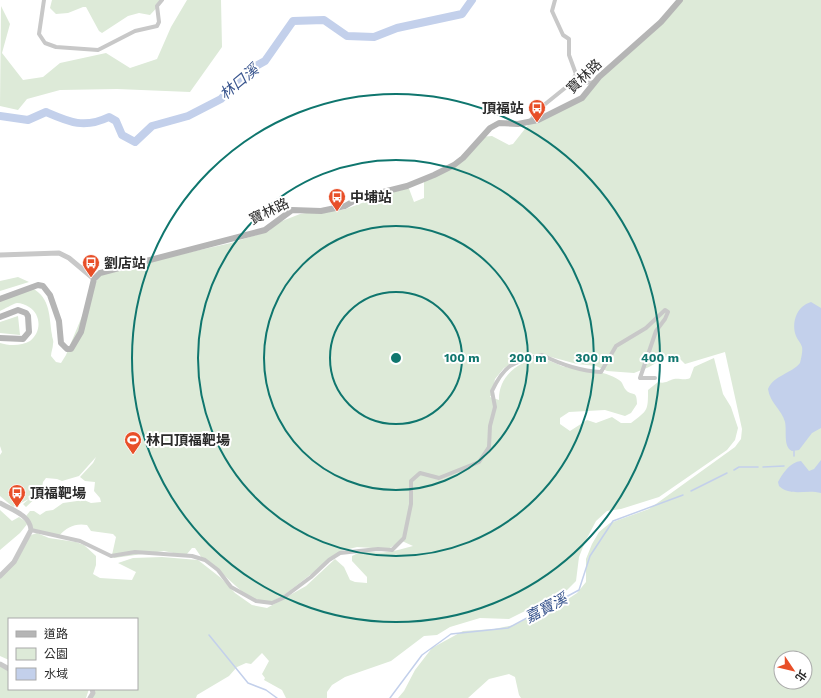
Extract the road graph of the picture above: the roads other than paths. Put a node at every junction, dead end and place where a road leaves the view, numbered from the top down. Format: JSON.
{"nodes":[{"id":1,"x":44,"y":0,"type":"edge"},
{"id":2,"x":162,"y":0,"type":"edge"},
{"id":3,"x":555,"y":0,"type":"edge"},
{"id":4,"x":680,"y":0,"type":"edge"},
{"id":5,"x":596,"y":82,"type":"junction"},
{"id":6,"x":570,"y":84,"type":"junction"},
{"id":7,"x":528,"y":122,"type":"junction"},
{"id":8,"x":0,"y":255,"type":"edge"},
{"id":9,"x":94,"y":279,"type":"junction"},
{"id":10,"x":0,"y":299,"type":"edge"},
{"id":11,"x":0,"y":317,"type":"edge"},
{"id":12,"x":0,"y":338,"type":"edge"},
{"id":13,"x":655,"y":378,"type":"dead end"},
{"id":14,"x":0,"y":503,"type":"edge"},
{"id":15,"x":31,"y":530,"type":"junction"},
{"id":16,"x":0,"y":576,"type":"edge"}],
"edges":[{"from":1,"to":2,"type":"street"},
{"from":3,"to":6,"type":"street"},
{"from":4,"to":5,"type":"main road","name":"寶林路"},
{"from":5,"to":6,"type":"street"},
{"from":5,"to":7,"type":"main road","name":"寶林路"},
{"from":6,"to":7,"type":"street"},
{"from":7,"to":9,"type":"main road","name":"寶林路"},
{"from":8,"to":9,"type":"street"},
{"from":9,"to":10,"type":"main road"},
{"from":11,"to":12,"type":"main road"},
{"from":13,"to":15,"type":"street"},
{"from":14,"to":15,"type":"street"},
{"from":15,"to":16,"type":"street"}]}
